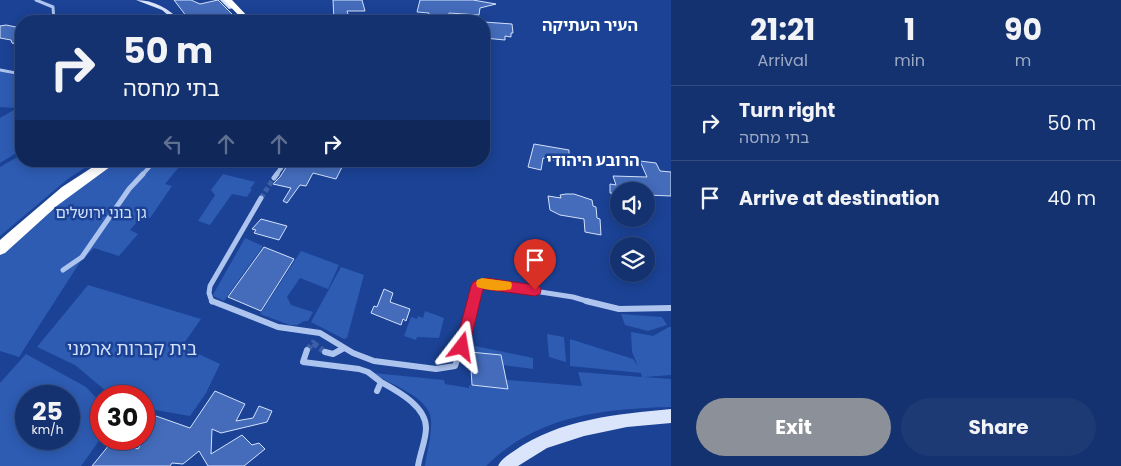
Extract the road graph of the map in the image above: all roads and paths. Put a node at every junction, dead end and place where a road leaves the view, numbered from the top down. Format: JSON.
{"nodes":[{"id":1,"x":36,"y":0,"type":"edge"},
{"id":2,"x":140,"y":0,"type":"edge"},
{"id":3,"x":148,"y":0,"type":"edge"},
{"id":4,"x":227,"y":2,"type":"edge"},
{"id":5,"x":54,"y":15,"type":"edge"},
{"id":6,"x":171,"y":15,"type":"edge"},
{"id":7,"x":177,"y":15,"type":"edge"},
{"id":8,"x":237,"y":15,"type":"edge"},
{"id":9,"x":241,"y":15,"type":"edge"},
{"id":10,"x":0,"y":70,"type":"edge"},
{"id":11,"x":15,"y":73,"type":"edge"},
{"id":12,"x":102,"y":167,"type":"edge"},
{"id":13,"x":149,"y":167,"type":"edge"},
{"id":14,"x":282,"y":167,"type":"edge"},
{"id":15,"x":274,"y":178,"type":"tunnel mouth"},
{"id":16,"x":262,"y":198,"type":"tunnel mouth"},
{"id":17,"x":0,"y":250,"type":"edge"},
{"id":18,"x":63,"y":270,"type":"dead end"},
{"id":19,"x":671,"y":308,"type":"edge"},
{"id":20,"x":344,"y":348,"type":"junction"},
{"id":21,"x":307,"y":350,"type":"dead end"},
{"id":22,"x":325,"y":352,"type":"tunnel mouth"},
{"id":23,"x":381,"y":382,"type":"junction"},
{"id":24,"x":377,"y":390,"type":"dead end"},
{"id":25,"x":671,"y":416,"type":"edge"},
{"id":26,"x":418,"y":466,"type":"edge"},
{"id":27,"x":505,"y":466,"type":"edge"}],
"edges":[{"from":1,"to":5,"type":"street"},
{"from":2,"to":6,"type":"street"},
{"from":3,"to":7,"type":"street"},
{"from":4,"to":8,"type":"highway"},
{"from":4,"to":9,"type":"highway"},
{"from":10,"to":11,"type":"street"},
{"from":12,"to":17,"type":"highway"},
{"from":13,"to":18,"type":"street"},
{"from":14,"to":15,"type":"street"},
{"from":16,"to":20,"type":"street"},
{"from":19,"to":20,"type":"street"},
{"from":20,"to":22,"type":"street"},
{"from":21,"to":23,"type":"street"},
{"from":23,"to":24,"type":"street"},
{"from":23,"to":26,"type":"street"},
{"from":25,"to":27,"type":"street"}]}
